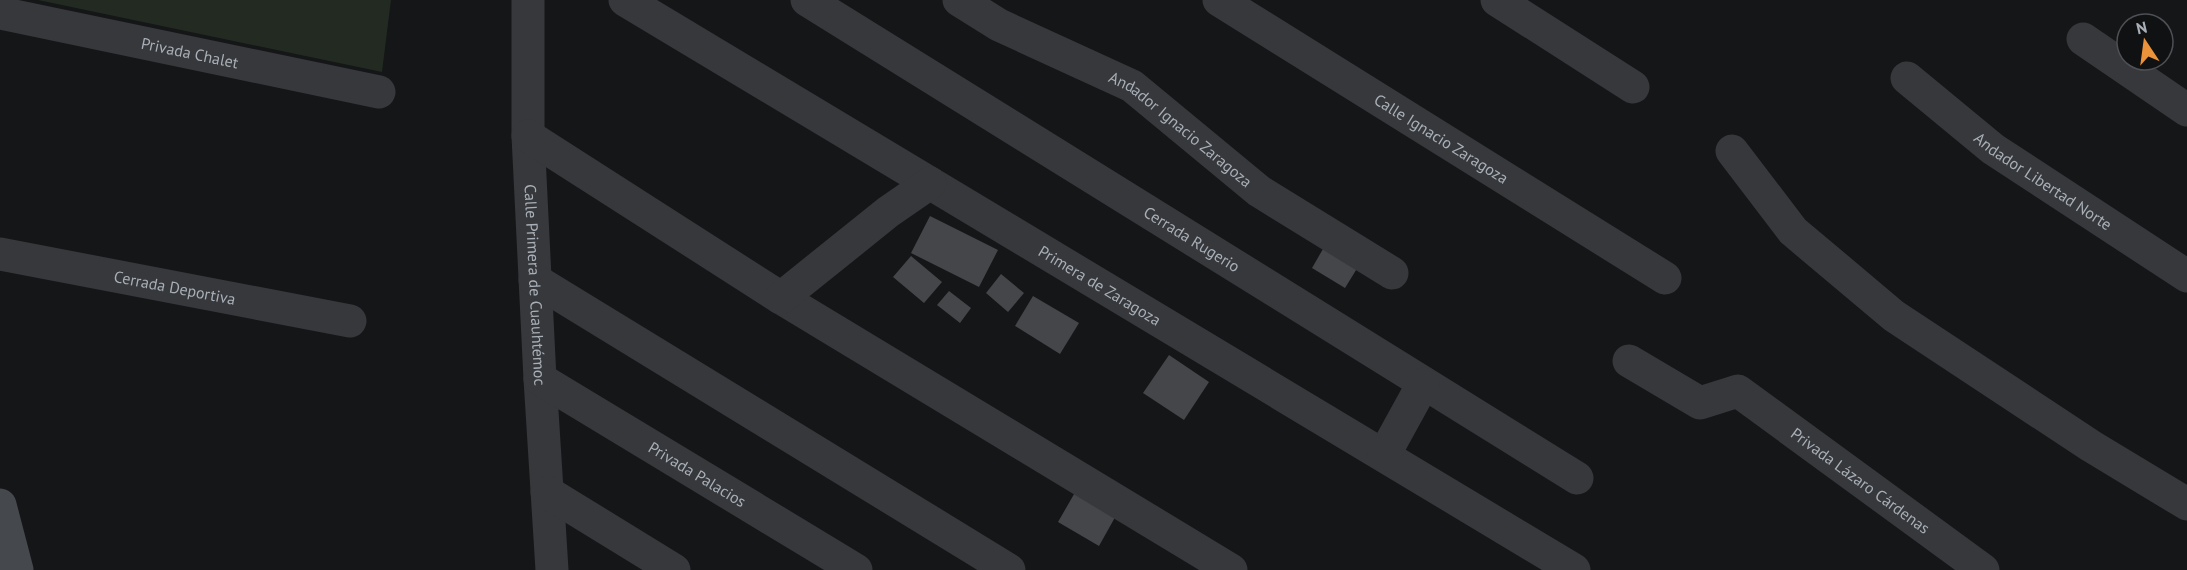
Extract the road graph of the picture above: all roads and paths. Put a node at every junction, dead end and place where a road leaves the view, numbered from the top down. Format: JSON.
{"nodes":[{"id":1,"x":528,"y":0,"type":"edge"},
{"id":2,"x":625,"y":0,"type":"edge"},
{"id":3,"x":807,"y":0,"type":"edge"},
{"id":4,"x":960,"y":0,"type":"edge"},
{"id":5,"x":1219,"y":0,"type":"edge"},
{"id":6,"x":1497,"y":0,"type":"edge"},
{"id":7,"x":0,"y":13,"type":"edge"},
{"id":8,"x":2083,"y":39,"type":"dead end"},
{"id":9,"x":1907,"y":78,"type":"dead end"},
{"id":10,"x":1633,"y":87,"type":"dead end"},
{"id":11,"x":379,"y":92,"type":"dead end"},
{"id":12,"x":2187,"y":110,"type":"edge"},
{"id":13,"x":528,"y":136,"type":"junction"},
{"id":14,"x":1732,"y":151,"type":"dead end"},
{"id":15,"x":930,"y":183,"type":"junction"},
{"id":16,"x":0,"y":254,"type":"edge"},
{"id":17,"x":1392,"y":273,"type":"dead end"},
{"id":18,"x":2187,"y":276,"type":"edge"},
{"id":19,"x":1665,"y":278,"type":"dead end"},
{"id":20,"x":535,"y":280,"type":"junction"},
{"id":21,"x":780,"y":297,"type":"junction"},
{"id":22,"x":350,"y":321,"type":"dead end"},
{"id":23,"x":1629,"y":362,"type":"dead end"},
{"id":24,"x":540,"y":379,"type":"junction"},
{"id":25,"x":1423,"y":384,"type":"junction"},
{"id":26,"x":1384,"y":455,"type":"junction"},
{"id":27,"x":1577,"y":478,"type":"dead end"},
{"id":28,"x":547,"y":492,"type":"junction"},
{"id":29,"x":2187,"y":504,"type":"edge"},
{"id":30,"x":0,"y":505,"type":"edge"},
{"id":31,"x":17,"y":570,"type":"edge"},
{"id":32,"x":552,"y":570,"type":"edge"},
{"id":33,"x":674,"y":570,"type":"edge"},
{"id":34,"x":856,"y":570,"type":"edge"},
{"id":35,"x":1008,"y":570,"type":"edge"},
{"id":36,"x":1231,"y":570,"type":"edge"},
{"id":37,"x":1575,"y":570,"type":"edge"},
{"id":38,"x":1983,"y":570,"type":"edge"}],
"edges":[{"from":1,"to":13,"type":"street","name":"Calle Primera de Cuauhtémoc"},
{"from":2,"to":15,"type":"street","name":"Primera de Zaragoza"},
{"from":3,"to":25,"type":"street","name":"Cerrada Rugerio"},
{"from":4,"to":17,"type":"street","name":"Andador Ignacio Zaragoza"},
{"from":5,"to":19,"type":"street","name":"Calle Ignacio Zaragoza"},
{"from":6,"to":10,"type":"street"},
{"from":7,"to":11,"type":"street","name":"Privada Chalet"},
{"from":8,"to":12,"type":"street"},
{"from":9,"to":18,"type":"street","name":"Andador Libertad Norte"},
{"from":13,"to":20,"type":"street","name":"Calle Primera de Cuauhtémoc"},
{"from":13,"to":21,"type":"street"},
{"from":14,"to":29,"type":"street"},
{"from":15,"to":21,"type":"street"},
{"from":15,"to":26,"type":"street","name":"Primera de Zaragoza"},
{"from":16,"to":22,"type":"street","name":"Cerrada Deportiva"},
{"from":20,"to":24,"type":"street","name":"Calle Primera de Cuauhtémoc"},
{"from":20,"to":35,"type":"street"},
{"from":21,"to":36,"type":"street"},
{"from":23,"to":38,"type":"street","name":"Privada Lázaro Cárdenas"},
{"from":24,"to":28,"type":"street","name":"Calle Primera de Cuauhtémoc"},
{"from":24,"to":34,"type":"street","name":"Privada Palacios"},
{"from":25,"to":26,"type":"street"},
{"from":25,"to":27,"type":"street","name":"Cerrada Rugerio"},
{"from":26,"to":37,"type":"street","name":"Primera de Zaragoza"},
{"from":28,"to":32,"type":"street","name":"Calle Primera de Cuauhtémoc"},
{"from":28,"to":33,"type":"street"},
{"from":30,"to":31,"type":"main road"}]}
